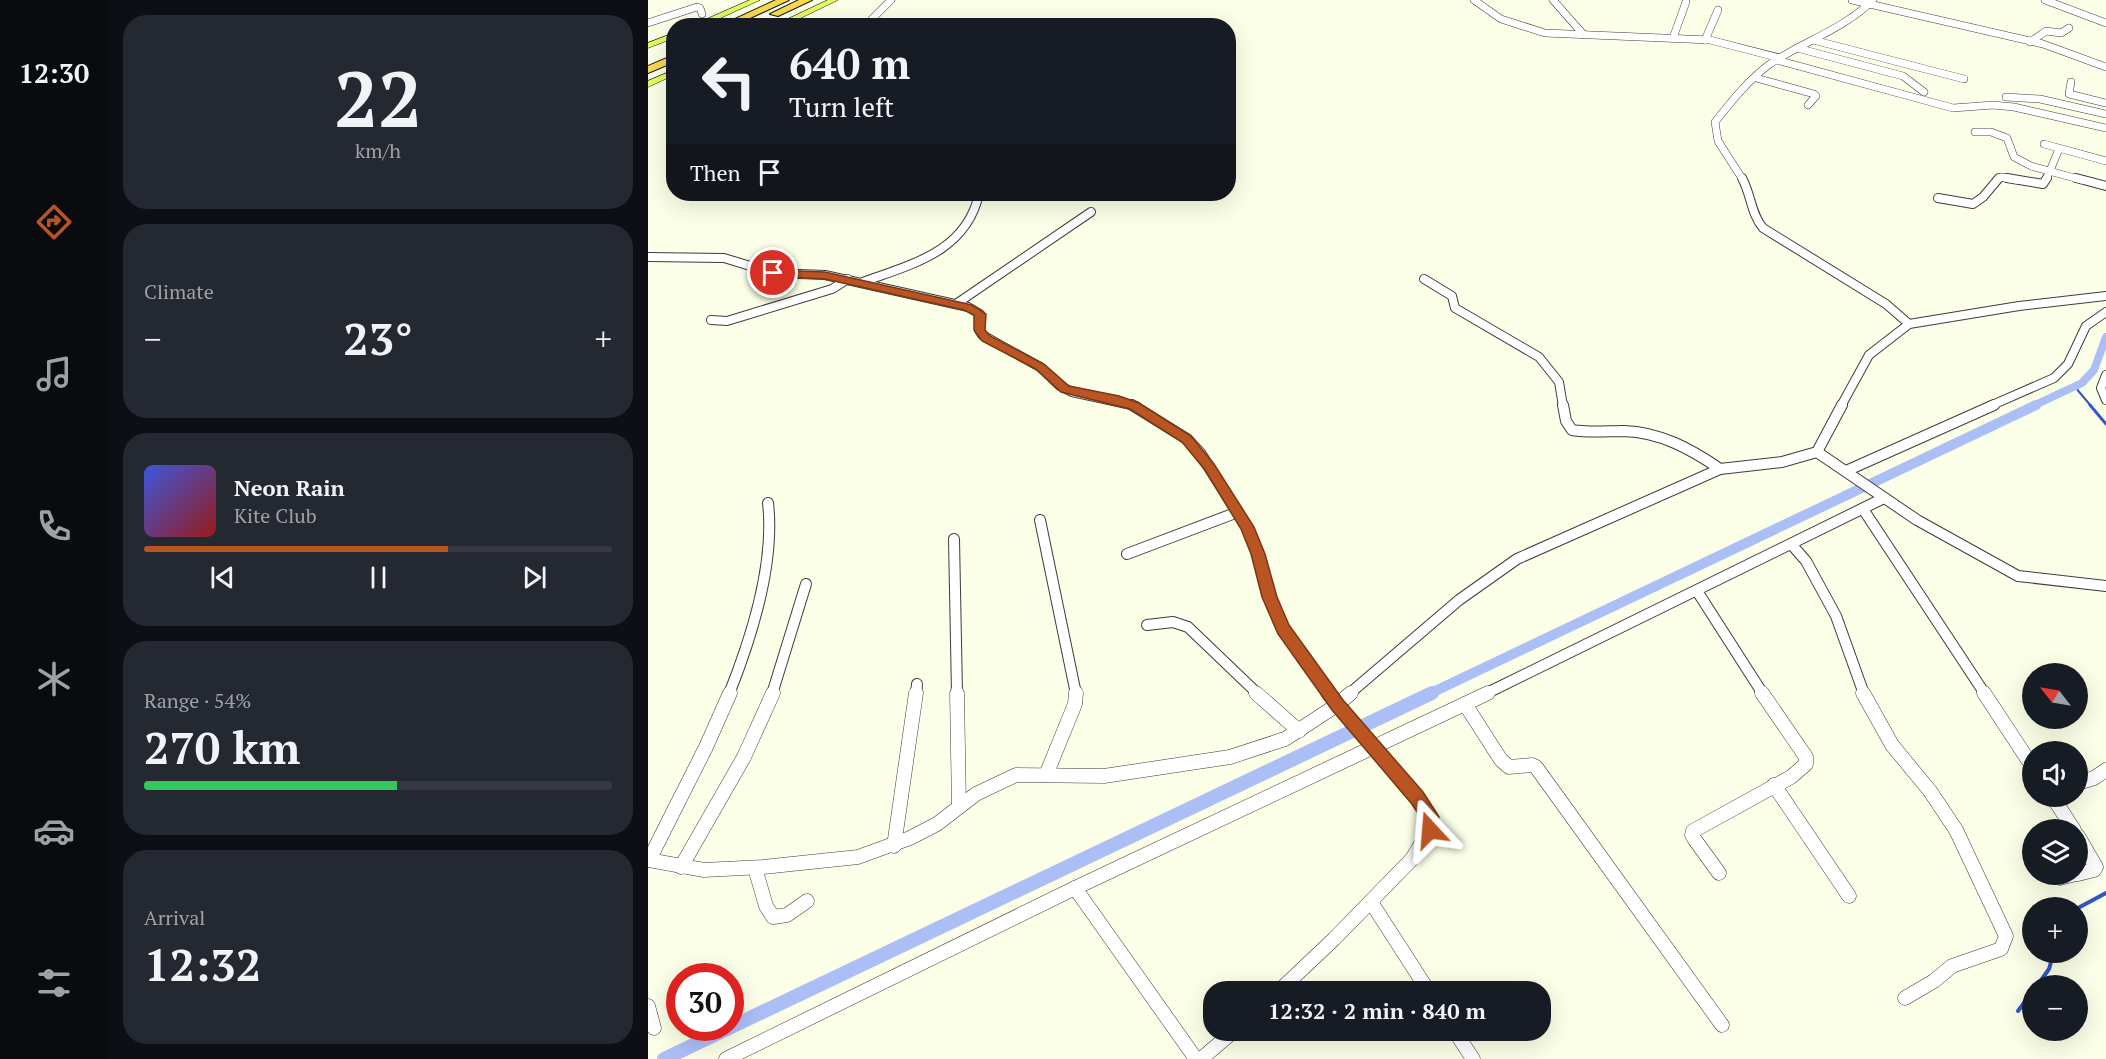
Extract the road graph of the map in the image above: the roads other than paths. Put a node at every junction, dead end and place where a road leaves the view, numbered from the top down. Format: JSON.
{"nodes":[{"id":1,"x":756,"y":0,"type":"edge"},
{"id":2,"x":784,"y":0,"type":"edge"},
{"id":3,"x":807,"y":0,"type":"edge"},
{"id":4,"x":834,"y":0,"type":"edge"},
{"id":5,"x":891,"y":0,"type":"edge"},
{"id":6,"x":1473,"y":0,"type":"edge"},
{"id":7,"x":1553,"y":0,"type":"edge"},
{"id":8,"x":1852,"y":0,"type":"edge"},
{"id":9,"x":2045,"y":0,"type":"edge"},
{"id":10,"x":1686,"y":2,"type":"dead end"},
{"id":11,"x":1871,"y":2,"type":"edge"},
{"id":12,"x":1718,"y":10,"type":"dead end"},
{"id":13,"x":702,"y":14,"type":"dead end"},
{"id":14,"x":714,"y":18,"type":"edge"},
{"id":15,"x":742,"y":18,"type":"edge"},
{"id":16,"x":766,"y":18,"type":"edge"},
{"id":17,"x":795,"y":18,"type":"edge"},
{"id":18,"x":873,"y":18,"type":"edge"},
{"id":19,"x":648,"y":23,"type":"edge"},
{"id":20,"x":2106,"y":23,"type":"edge"},
{"id":21,"x":2069,"y":28,"type":"dead end"},
{"id":22,"x":2061,"y":33,"type":"junction"},
{"id":23,"x":1583,"y":34,"type":"junction"},
{"id":24,"x":666,"y":38,"type":"edge"},
{"id":25,"x":1673,"y":38,"type":"junction"},
{"id":26,"x":1704,"y":40,"type":"junction"},
{"id":27,"x":1813,"y":40,"type":"junction"},
{"id":28,"x":2030,"y":42,"type":"junction"},
{"id":29,"x":648,"y":46,"type":"edge"},
{"id":30,"x":2049,"y":46,"type":"junction"},
{"id":31,"x":1797,"y":48,"type":"junction"},
{"id":32,"x":666,"y":51,"type":"edge"},
{"id":33,"x":648,"y":59,"type":"edge"},
{"id":34,"x":1778,"y":59,"type":"junction"},
{"id":35,"x":666,"y":62,"type":"edge"},
{"id":36,"x":2106,"y":67,"type":"edge"},
{"id":37,"x":648,"y":70,"type":"edge"},
{"id":38,"x":666,"y":76,"type":"edge"},
{"id":39,"x":1756,"y":78,"type":"junction"},
{"id":40,"x":1964,"y":79,"type":"dead end"},
{"id":41,"x":2071,"y":82,"type":"dead end"},
{"id":42,"x":648,"y":84,"type":"edge"},
{"id":43,"x":1924,"y":92,"type":"dead end"},
{"id":44,"x":2006,"y":97,"type":"dead end"},
{"id":45,"x":2106,"y":103,"type":"edge"},
{"id":46,"x":1808,"y":105,"type":"dead end"},
{"id":47,"x":2106,"y":114,"type":"edge"},
{"id":48,"x":2106,"y":128,"type":"edge"},
{"id":49,"x":1975,"y":132,"type":"dead end"},
{"id":50,"x":2044,"y":144,"type":"dead end"},
{"id":51,"x":2059,"y":149,"type":"junction"},
{"id":52,"x":2106,"y":161,"type":"edge"},
{"id":53,"x":2051,"y":172,"type":"junction"},
{"id":54,"x":2104,"y":189,"type":"edge"},
{"id":55,"x":1938,"y":198,"type":"dead end"},
{"id":56,"x":978,"y":201,"type":"edge"},
{"id":57,"x":1090,"y":212,"type":"dead end"},
{"id":58,"x":648,"y":257,"type":"edge"},
{"id":59,"x":848,"y":279,"type":"junction"},
{"id":60,"x":1424,"y":279,"type":"dead end"},
{"id":61,"x":863,"y":282,"type":"junction"},
{"id":62,"x":2106,"y":296,"type":"edge"},
{"id":63,"x":956,"y":304,"type":"junction"},
{"id":64,"x":2106,"y":312,"type":"edge"},
{"id":65,"x":711,"y":320,"type":"dead end"},
{"id":66,"x":1909,"y":324,"type":"junction"},
{"id":67,"x":2106,"y":375,"type":"edge"},
{"id":68,"x":2106,"y":400,"type":"edge"},
{"id":69,"x":1817,"y":452,"type":"junction"},
{"id":70,"x":1720,"y":469,"type":"junction"},
{"id":71,"x":1849,"y":474,"type":"junction"},
{"id":72,"x":1879,"y":495,"type":"junction"},
{"id":73,"x":768,"y":503,"type":"dead end"},
{"id":74,"x":1863,"y":509,"type":"junction"},
{"id":75,"x":1238,"y":512,"type":"junction"},
{"id":76,"x":1040,"y":520,"type":"dead end"},
{"id":77,"x":954,"y":538,"type":"dead end"},
{"id":78,"x":1792,"y":545,"type":"junction"},
{"id":79,"x":1126,"y":554,"type":"dead end"},
{"id":80,"x":806,"y":584,"type":"dead end"},
{"id":81,"x":2106,"y":586,"type":"edge"},
{"id":82,"x":1697,"y":591,"type":"junction"},
{"id":83,"x":1147,"y":626,"type":"dead end"},
{"id":84,"x":917,"y":684,"type":"dead end"},
{"id":85,"x":1465,"y":704,"type":"junction"},
{"id":86,"x":1337,"y":705,"type":"junction"},
{"id":87,"x":1299,"y":731,"type":"junction"},
{"id":88,"x":1373,"y":747,"type":"junction"},
{"id":89,"x":2022,"y":751,"type":"edge"},
{"id":90,"x":2106,"y":770,"type":"edge"},
{"id":91,"x":1046,"y":775,"type":"junction"},
{"id":92,"x":2088,"y":780,"type":"edge"},
{"id":93,"x":1774,"y":785,"type":"junction"},
{"id":94,"x":959,"y":807,"type":"junction"},
{"id":95,"x":894,"y":846,"type":"junction"},
{"id":96,"x":2088,"y":853,"type":"edge"},
{"id":97,"x":649,"y":860,"type":"edge"},
{"id":98,"x":681,"y":867,"type":"junction"},
{"id":99,"x":755,"y":868,"type":"junction"},
{"id":100,"x":2088,"y":871,"type":"edge"},
{"id":101,"x":1719,"y":873,"type":"dead end"},
{"id":102,"x":1075,"y":888,"type":"junction"},
{"id":103,"x":1849,"y":896,"type":"dead end"},
{"id":104,"x":807,"y":901,"type":"dead end"},
{"id":105,"x":1371,"y":902,"type":"junction"},
{"id":106,"x":1289,"y":981,"type":"edge"},
{"id":107,"x":1422,"y":981,"type":"edge"},
{"id":108,"x":1905,"y":998,"type":"dead end"},
{"id":109,"x":648,"y":1006,"type":"edge"},
{"id":110,"x":1722,"y":1025,"type":"dead end"},
{"id":111,"x":654,"y":1028,"type":"dead end"},
{"id":112,"x":1222,"y":1041,"type":"edge"},
{"id":113,"x":1462,"y":1041,"type":"edge"},
{"id":114,"x":726,"y":1059,"type":"edge"},
{"id":115,"x":1196,"y":1059,"type":"edge"},
{"id":116,"x":1201,"y":1059,"type":"edge"},
{"id":117,"x":1473,"y":1059,"type":"edge"}],
"edges":[{"from":1,"to":14,"type":"main road"},
{"from":2,"to":15,"type":"highway"},
{"from":3,"to":16,"type":"highway"},
{"from":4,"to":17,"type":"main road"},
{"from":5,"to":18,"type":"street"},
{"from":6,"to":23,"type":"street"},
{"from":7,"to":23,"type":"street"},
{"from":8,"to":11,"type":"street"},
{"from":9,"to":20,"type":"street"},
{"from":10,"to":25,"type":"street"},
{"from":11,"to":27,"type":"street"},
{"from":11,"to":28,"type":"street"},
{"from":12,"to":26,"type":"street"},
{"from":13,"to":19,"type":"street"},
{"from":21,"to":22,"type":"street"},
{"from":22,"to":28,"type":"street"},
{"from":22,"to":30,"type":"street"},
{"from":23,"to":25,"type":"street"},
{"from":24,"to":29,"type":"main road"},
{"from":25,"to":26,"type":"street"},
{"from":26,"to":34,"type":"street"},
{"from":27,"to":31,"type":"street"},
{"from":27,"to":40,"type":"street"},
{"from":28,"to":30,"type":"street"},
{"from":30,"to":36,"type":"street"},
{"from":31,"to":34,"type":"street"},
{"from":31,"to":43,"type":"street"},
{"from":32,"to":33,"type":"highway"},
{"from":34,"to":39,"type":"street"},
{"from":34,"to":48,"type":"street"},
{"from":35,"to":37,"type":"highway"},
{"from":38,"to":42,"type":"main road"},
{"from":39,"to":46,"type":"street"},
{"from":39,"to":66,"type":"street"},
{"from":41,"to":45,"type":"street"},
{"from":44,"to":47,"type":"street"},
{"from":49,"to":53,"type":"street"},
{"from":50,"to":51,"type":"street"},
{"from":51,"to":52,"type":"street"},
{"from":51,"to":53,"type":"street"},
{"from":53,"to":54,"type":"street"},
{"from":53,"to":55,"type":"street"},
{"from":56,"to":61,"type":"street"},
{"from":57,"to":63,"type":"street"},
{"from":58,"to":59,"type":"street"},
{"from":59,"to":61,"type":"street"},
{"from":59,"to":65,"type":"street"},
{"from":60,"to":70,"type":"street"},
{"from":61,"to":63,"type":"street"},
{"from":62,"to":66,"type":"street"},
{"from":63,"to":75,"type":"street"},
{"from":64,"to":71,"type":"street"},
{"from":66,"to":69,"type":"street"},
{"from":67,"to":68,"type":"street"},
{"from":69,"to":70,"type":"street"},
{"from":69,"to":71,"type":"street"},
{"from":70,"to":86,"type":"street"},
{"from":71,"to":72,"type":"street"},
{"from":72,"to":74,"type":"street"},
{"from":72,"to":81,"type":"street"},
{"from":73,"to":97,"type":"street"},
{"from":74,"to":78,"type":"street"},
{"from":74,"to":89,"type":"street"},
{"from":75,"to":79,"type":"street"},
{"from":75,"to":86,"type":"street"},
{"from":76,"to":91,"type":"street"},
{"from":77,"to":94,"type":"street"},
{"from":78,"to":82,"type":"street"},
{"from":78,"to":108,"type":"street"},
{"from":80,"to":98,"type":"street"},
{"from":82,"to":85,"type":"street"},
{"from":82,"to":93,"type":"street"},
{"from":83,"to":87,"type":"street"},
{"from":84,"to":95,"type":"street"},
{"from":85,"to":88,"type":"street"},
{"from":85,"to":110,"type":"street"},
{"from":86,"to":87,"type":"street"},
{"from":86,"to":88,"type":"street"},
{"from":87,"to":91,"type":"street"},
{"from":88,"to":102,"type":"street"},
{"from":88,"to":105,"type":"street"},
{"from":90,"to":92,"type":"street"},
{"from":91,"to":94,"type":"street"},
{"from":93,"to":101,"type":"street"},
{"from":93,"to":103,"type":"street"},
{"from":94,"to":95,"type":"street"},
{"from":95,"to":99,"type":"street"},
{"from":96,"to":100,"type":"street"},
{"from":97,"to":98,"type":"street"},
{"from":98,"to":99,"type":"street"},
{"from":99,"to":104,"type":"street"},
{"from":102,"to":114,"type":"street"},
{"from":102,"to":115,"type":"street"},
{"from":105,"to":106,"type":"street"},
{"from":105,"to":107,"type":"street"},
{"from":109,"to":111,"type":"street"},
{"from":112,"to":116,"type":"street"},
{"from":113,"to":117,"type":"street"}]}
